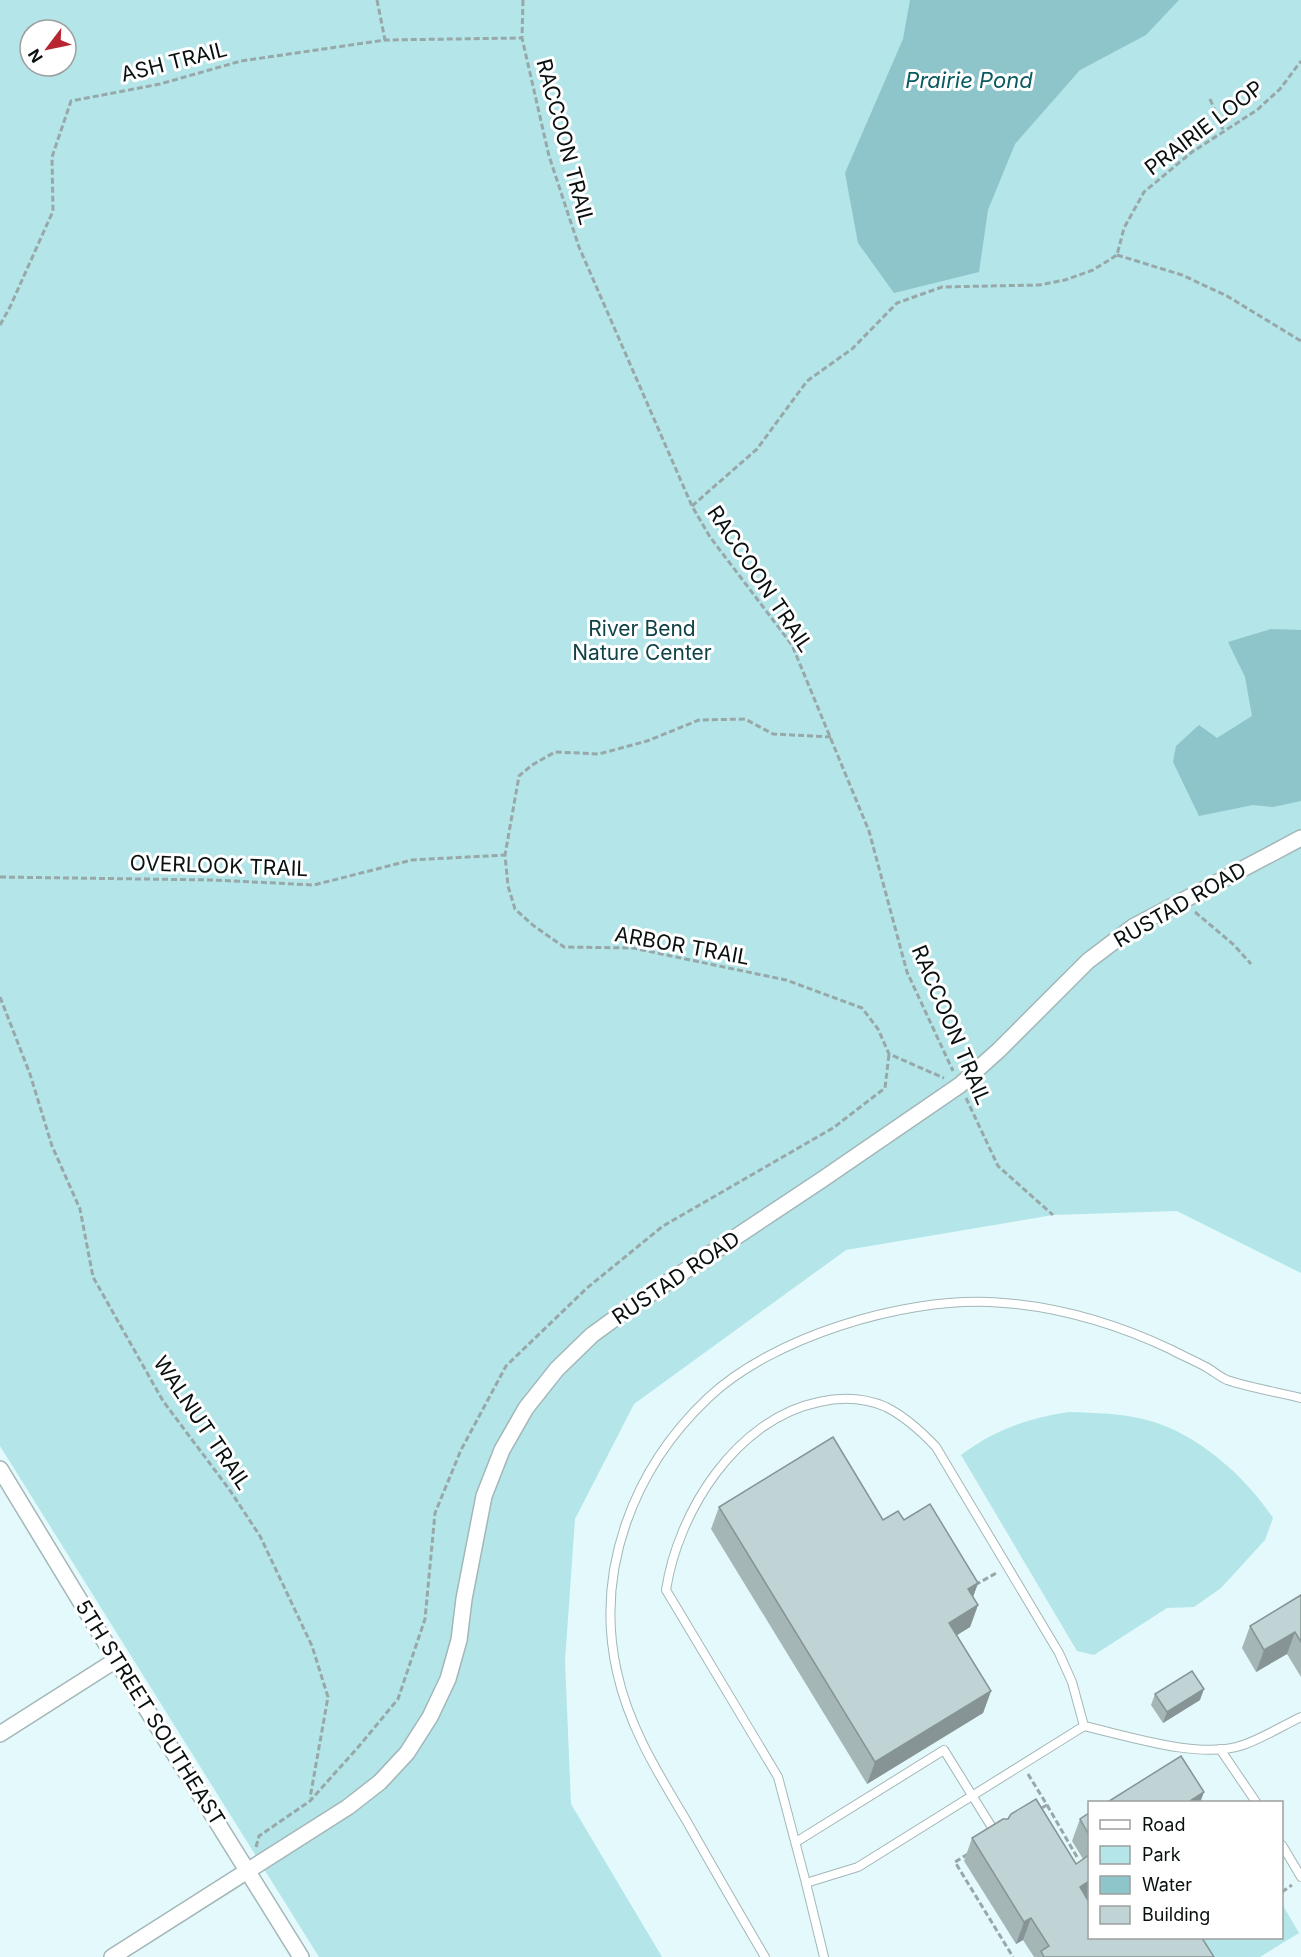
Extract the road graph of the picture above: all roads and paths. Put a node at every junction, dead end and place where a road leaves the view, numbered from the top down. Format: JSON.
{"nodes":[{"id":1,"x":377,"y":0,"type":"edge"},
{"id":2,"x":523,"y":0,"type":"edge"},
{"id":3,"x":522,"y":38,"type":"junction"},
{"id":4,"x":385,"y":40,"type":"junction"},
{"id":5,"x":1301,"y":61,"type":"edge"},
{"id":6,"x":1210,"y":99,"type":"dead end"},
{"id":7,"x":1224,"y":132,"type":"junction"},
{"id":8,"x":1117,"y":255,"type":"junction"},
{"id":9,"x":0,"y":325,"type":"edge"},
{"id":10,"x":1301,"y":340,"type":"edge"},
{"id":11,"x":693,"y":506,"type":"junction"},
{"id":12,"x":831,"y":737,"type":"junction"},
{"id":13,"x":1301,"y":838,"type":"edge"},
{"id":14,"x":505,"y":855,"type":"junction"},
{"id":15,"x":0,"y":878,"type":"edge"},
{"id":16,"x":1183,"y":900,"type":"junction"},
{"id":17,"x":1251,"y":964,"type":"dead end"},
{"id":18,"x":0,"y":997,"type":"edge"},
{"id":19,"x":889,"y":1054,"type":"junction"},
{"id":20,"x":960,"y":1084,"type":"junction"},
{"id":21,"x":1053,"y":1215,"type":"dead end"},
{"id":22,"x":1301,"y":1398,"type":"edge"},
{"id":23,"x":0,"y":1469,"type":"edge"},
{"id":24,"x":1007,"y":1566,"type":"junction"},
{"id":25,"x":967,"y":1589,"type":"edge"},
{"id":26,"x":116,"y":1660,"type":"junction"},
{"id":27,"x":1301,"y":1717,"type":"edge"},
{"id":28,"x":1084,"y":1726,"type":"junction"},
{"id":29,"x":0,"y":1734,"type":"edge"},
{"id":30,"x":1220,"y":1749,"type":"junction"},
{"id":31,"x":1023,"y":1765,"type":"junction"},
{"id":32,"x":973,"y":1796,"type":"junction"},
{"id":33,"x":309,"y":1801,"type":"junction"},
{"id":34,"x":1255,"y":1801,"type":"edge"},
{"id":35,"x":1047,"y":1805,"type":"junction"},
{"id":36,"x":1037,"y":1811,"type":"edge"},
{"id":37,"x":997,"y":1836,"type":"edge"},
{"id":38,"x":796,"y":1842,"type":"junction"},
{"id":39,"x":1283,"y":1848,"type":"edge"},
{"id":40,"x":971,"y":1851,"type":"edge"},
{"id":41,"x":1077,"y":1857,"type":"dead end"},
{"id":42,"x":248,"y":1871,"type":"junction"},
{"id":43,"x":1301,"y":1877,"type":"edge"},
{"id":44,"x":807,"y":1883,"type":"junction"},
{"id":45,"x":112,"y":1957,"type":"edge"},
{"id":46,"x":301,"y":1957,"type":"edge"},
{"id":47,"x":765,"y":1957,"type":"edge"},
{"id":48,"x":824,"y":1957,"type":"edge"},
{"id":49,"x":1013,"y":1957,"type":"edge"}],
"edges":[{"from":1,"to":4,"type":"path"},
{"from":2,"to":3,"type":"path","name":"RACCOON TRAIL"},
{"from":3,"to":4,"type":"path","name":"ASH TRAIL"},
{"from":3,"to":11,"type":"path","name":"RACCOON TRAIL"},
{"from":4,"to":9,"type":"path","name":"ASH TRAIL"},
{"from":5,"to":7,"type":"path","name":"PRAIRIE LOOP"},
{"from":6,"to":7,"type":"path"},
{"from":7,"to":8,"type":"path","name":"PRAIRIE LOOP"},
{"from":8,"to":10,"type":"path"},
{"from":8,"to":11,"type":"path"},
{"from":11,"to":12,"type":"path","name":"RACCOON TRAIL"},
{"from":12,"to":14,"type":"path","name":"ARBOR TRAIL"},
{"from":12,"to":20,"type":"path","name":"RACCOON TRAIL"},
{"from":13,"to":16,"type":"street","name":"RUSTAD ROAD"},
{"from":14,"to":15,"type":"path","name":"OVERLOOK TRAIL"},
{"from":14,"to":19,"type":"path","name":"ARBOR TRAIL"},
{"from":16,"to":17,"type":"path"},
{"from":16,"to":20,"type":"street","name":"RUSTAD ROAD"},
{"from":18,"to":33,"type":"path","name":"WALNUT TRAIL"},
{"from":19,"to":20,"type":"path"},
{"from":19,"to":33,"type":"path"},
{"from":20,"to":21,"type":"path","name":"RACCOON TRAIL"},
{"from":20,"to":42,"type":"street","name":"RUSTAD ROAD"},
{"from":22,"to":47,"type":"lane"},
{"from":23,"to":26,"type":"street","name":"5TH STREET SOUTHEAST"},
{"from":24,"to":25,"type":"path"},
{"from":24,"to":28,"type":"lane"},
{"from":24,"to":38,"type":"lane"},
{"from":26,"to":29,"type":"street"},
{"from":26,"to":42,"type":"street","name":"5TH STREET SOUTHEAST"},
{"from":27,"to":30,"type":"lane"},
{"from":28,"to":30,"type":"lane"},
{"from":28,"to":31,"type":"lane"},
{"from":30,"to":34,"type":"lane"},
{"from":31,"to":32,"type":"lane"},
{"from":31,"to":35,"type":"path"},
{"from":32,"to":37,"type":"lane"},
{"from":32,"to":38,"type":"lane"},
{"from":32,"to":44,"type":"lane"},
{"from":33,"to":42,"type":"path"},
{"from":35,"to":36,"type":"path"},
{"from":35,"to":41,"type":"path"},
{"from":38,"to":44,"type":"lane"},
{"from":39,"to":43,"type":"lane"},
{"from":40,"to":49,"type":"path"},
{"from":42,"to":45,"type":"street","name":"RUSTAD ROAD"},
{"from":42,"to":46,"type":"street","name":"5TH STREET SOUTHEAST"},
{"from":44,"to":48,"type":"lane"}]}
